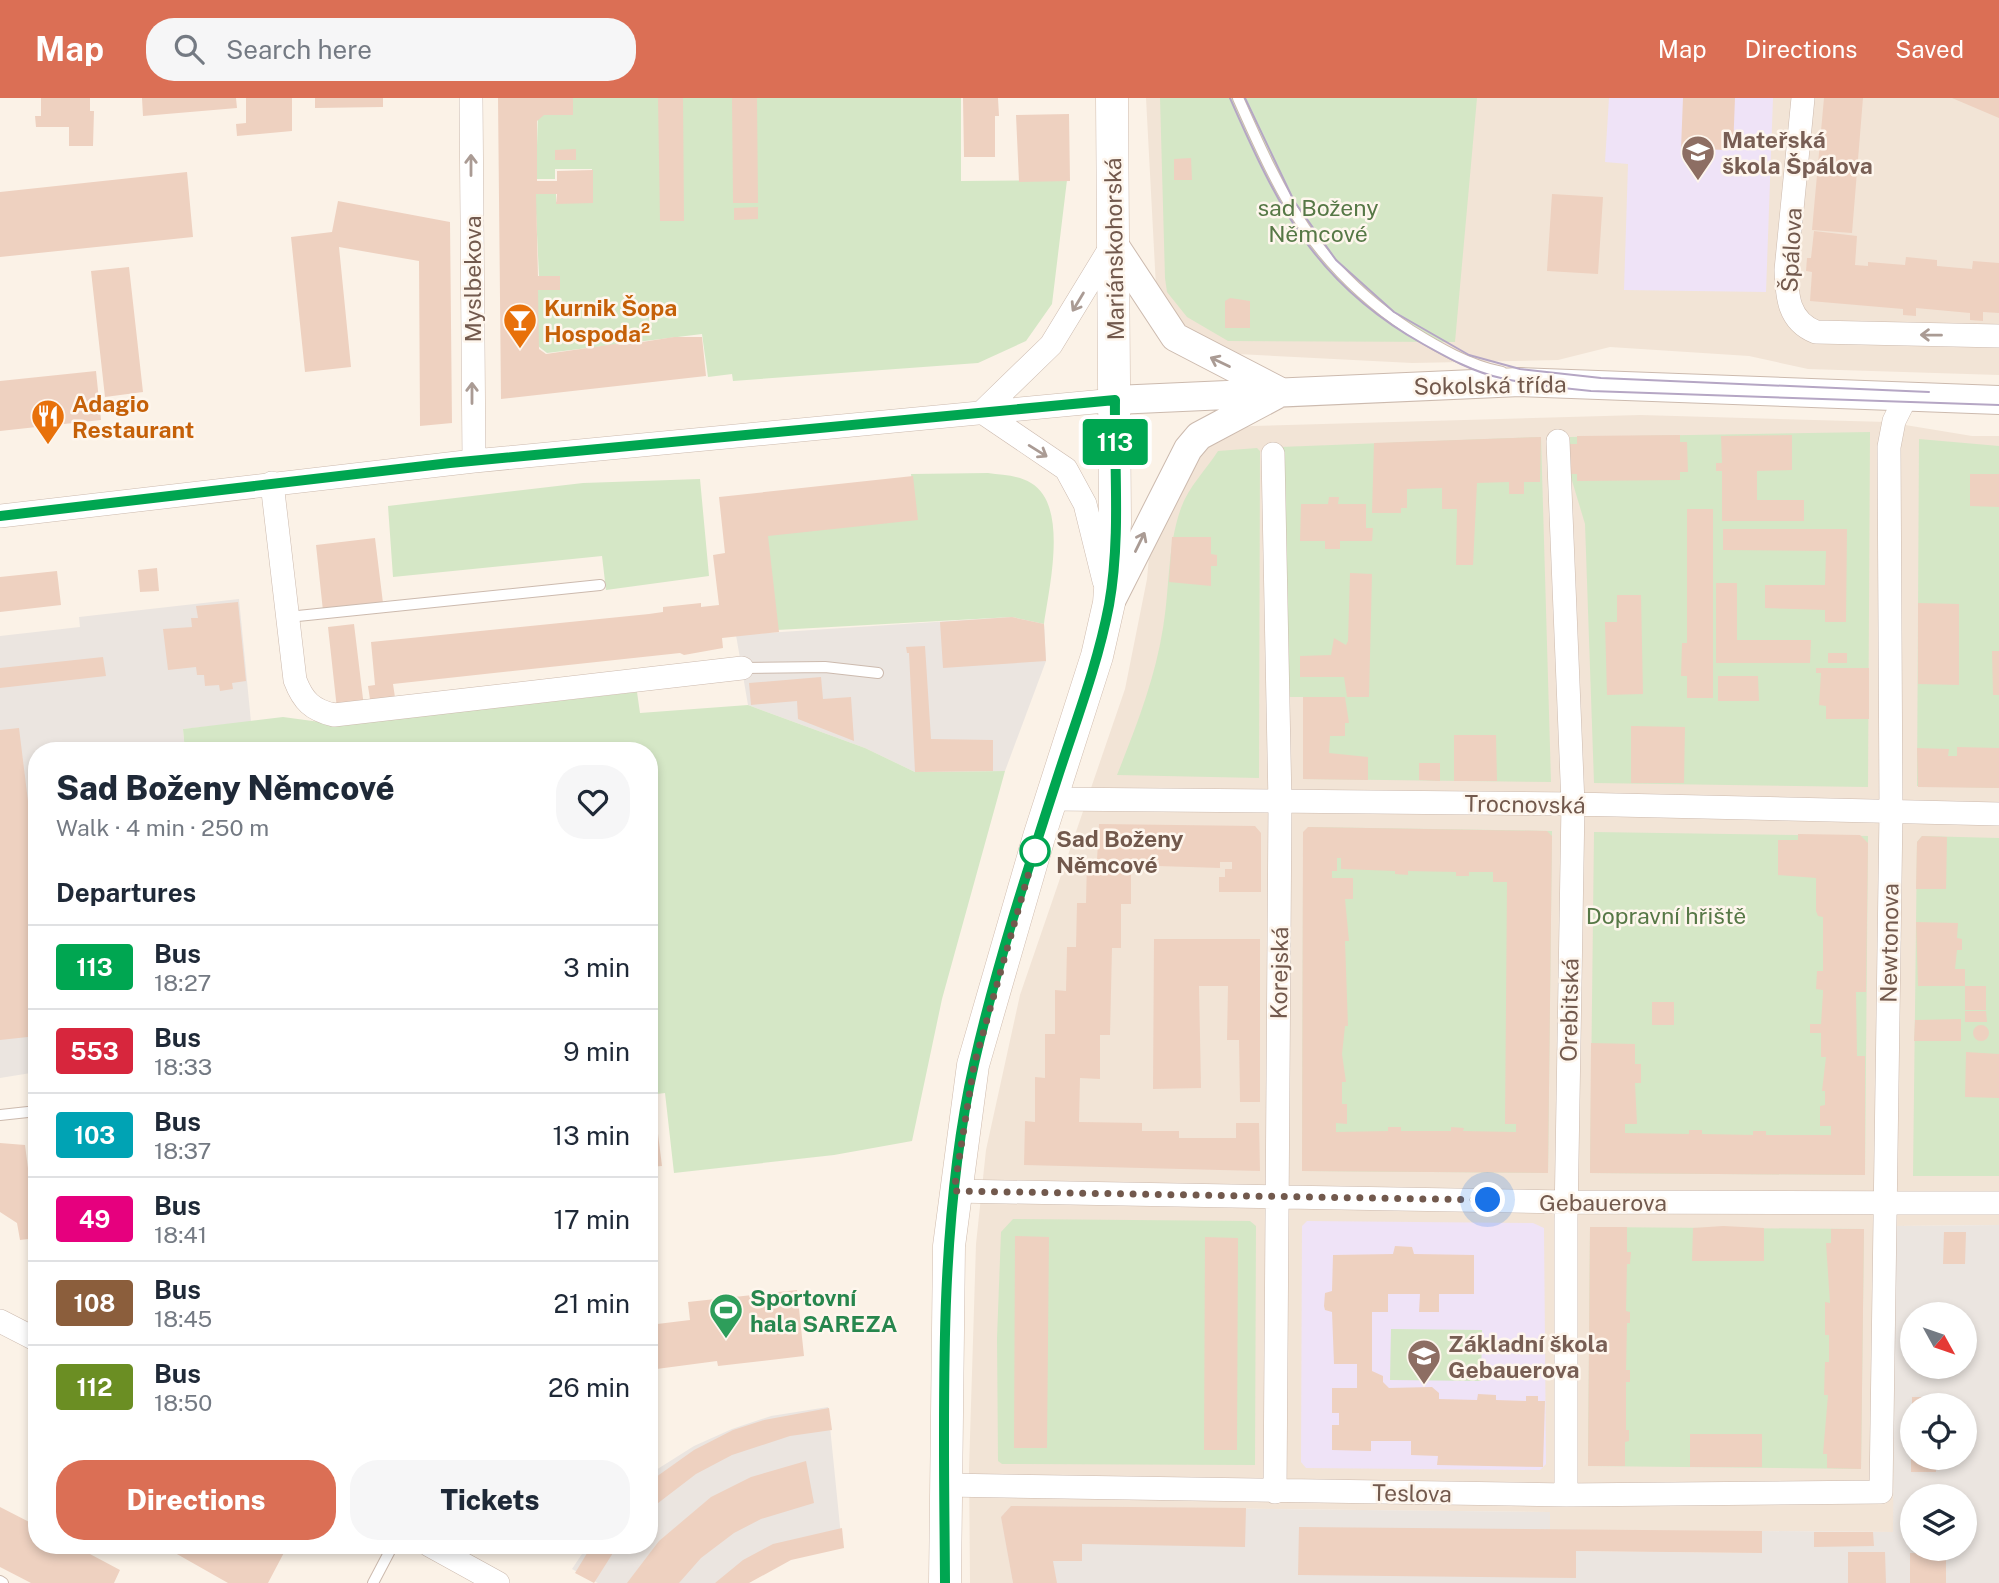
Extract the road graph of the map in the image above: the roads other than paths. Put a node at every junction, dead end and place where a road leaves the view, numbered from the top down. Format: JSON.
{"nodes":[{"id":1,"x":471,"y":98,"type":"edge"},
{"id":2,"x":1112,"y":98,"type":"edge"},
{"id":3,"x":1238,"y":98,"type":"edge"},
{"id":4,"x":1803,"y":98,"type":"edge"},
{"id":5,"x":1114,"y":243,"type":"junction"},
{"id":6,"x":1999,"y":336,"type":"edge"},
{"id":7,"x":1564,"y":382,"type":"junction"},
{"id":8,"x":1282,"y":392,"type":"junction"},
{"id":9,"x":1906,"y":397,"type":"junction"},
{"id":10,"x":1115,"y":400,"type":"junction"},
{"id":11,"x":1999,"y":400,"type":"edge"},
{"id":12,"x":982,"y":412,"type":"junction"},
{"id":13,"x":1558,"y":441,"type":"dead end"},
{"id":14,"x":1273,"y":454,"type":"dead end"},
{"id":15,"x":474,"y":461,"type":"junction"},
{"id":16,"x":272,"y":483,"type":"junction"},
{"id":17,"x":0,"y":516,"type":"edge"},
{"id":18,"x":600,"y":584,"type":"dead end"},
{"id":19,"x":1109,"y":603,"type":"junction"},
{"id":20,"x":288,"y":617,"type":"junction"},
{"id":21,"x":742,"y":668,"type":"joint"},
{"id":22,"x":878,"y":673,"type":"dead end"},
{"id":23,"x":1051,"y":799,"type":"junction"},
{"id":24,"x":1280,"y":803,"type":"junction"},
{"id":25,"x":1573,"y":804,"type":"junction"},
{"id":26,"x":1891,"y":812,"type":"junction"},
{"id":27,"x":1999,"y":814,"type":"edge"},
{"id":28,"x":28,"y":1112,"type":"edge"},
{"id":29,"x":0,"y":1115,"type":"edge"},
{"id":30,"x":954,"y":1191,"type":"junction"},
{"id":31,"x":1278,"y":1196,"type":"junction"},
{"id":32,"x":1566,"y":1202,"type":"junction"},
{"id":33,"x":1884,"y":1203,"type":"junction"},
{"id":34,"x":1999,"y":1203,"type":"edge"},
{"id":35,"x":0,"y":1321,"type":"edge"},
{"id":36,"x":28,"y":1335,"type":"edge"},
{"id":37,"x":944,"y":1485,"type":"junction"},
{"id":38,"x":1275,"y":1492,"type":"junction"},
{"id":39,"x":1881,"y":1492,"type":"joint"},
{"id":40,"x":1566,"y":1495,"type":"junction"},
{"id":41,"x":388,"y":1554,"type":"edge"},
{"id":42,"x":445,"y":1554,"type":"edge"},
{"id":43,"x":373,"y":1583,"type":"edge"},
{"id":44,"x":498,"y":1583,"type":"edge"},
{"id":45,"x":945,"y":1583,"type":"edge"}],
"edges":[{"from":15,"to":1,"type":"street","name":"Myslbekova","one_way":true},
{"from":2,"to":5,"type":"main road","name":"Mariánskohorská"},
{"from":3,"to":7,"type":"lane"},
{"from":6,"to":4,"type":"street","name":"Špálova","one_way":true},
{"from":8,"to":5,"type":"street","one_way":true},
{"from":5,"to":10,"type":"main road","name":"Mariánskohorská"},
{"from":5,"to":12,"type":"street","one_way":true},
{"from":7,"to":8,"type":"street","name":"Sokolská třída"},
{"from":7,"to":9,"type":"street","name":"Sokolská třída"},
{"from":8,"to":10,"type":"street","name":"Sokolská třída"},
{"from":19,"to":8,"type":"street","one_way":true},
{"from":9,"to":11,"type":"street","name":"Sokolská třída"},
{"from":9,"to":26,"type":"street","name":"Newtonova"},
{"from":10,"to":12,"type":"street","name":"Sokolská třída"},
{"from":10,"to":19,"type":"main road","name":"Mariánskohorská"},
{"from":12,"to":15,"type":"street","name":"Sokolská třída"},
{"from":12,"to":19,"type":"street","one_way":true},
{"from":13,"to":25,"type":"street","name":"Orebitská"},
{"from":14,"to":24,"type":"street","name":"Korejská"},
{"from":15,"to":16,"type":"street","name":"Sokolská třída"},
{"from":16,"to":17,"type":"street","name":"Sokolská třída"},
{"from":16,"to":20,"type":"street"},
{"from":18,"to":20,"type":"lane"},
{"from":19,"to":23,"type":"main road","name":"Mariánskohorská"},
{"from":20,"to":21,"type":"street"},
{"from":21,"to":22,"type":"lane"},
{"from":23,"to":24,"type":"street","name":"Trocnovská"},
{"from":23,"to":30,"type":"main road","name":"Mariánskohorská"},
{"from":24,"to":25,"type":"street","name":"Trocnovská"},
{"from":24,"to":31,"type":"street","name":"Korejská"},
{"from":25,"to":26,"type":"street","name":"Trocnovská"},
{"from":25,"to":32,"type":"street","name":"Orebitská"},
{"from":26,"to":27,"type":"street","name":"Trocnovská"},
{"from":26,"to":33,"type":"street","name":"Newtonova"},
{"from":28,"to":29,"type":"lane"},
{"from":30,"to":31,"type":"street","name":"Gebauerova"},
{"from":30,"to":37,"type":"main road","name":"Mariánskohorská"},
{"from":31,"to":32,"type":"street","name":"Gebauerova"},
{"from":31,"to":38,"type":"street","name":"Korejská"},
{"from":32,"to":33,"type":"street","name":"Gebauerova"},
{"from":32,"to":40,"type":"street","name":"Orebitská"},
{"from":33,"to":34,"type":"street","name":"Gebauerova"},
{"from":33,"to":39,"type":"street","name":"Newtonova"},
{"from":35,"to":36,"type":"street"},
{"from":37,"to":38,"type":"street","name":"Teslova"},
{"from":37,"to":45,"type":"main road","name":"Mariánskohorská"},
{"from":38,"to":40,"type":"street","name":"Teslova"},
{"from":39,"to":40,"type":"street","name":"Teslova"},
{"from":41,"to":43,"type":"lane"},
{"from":42,"to":44,"type":"street"}]}
